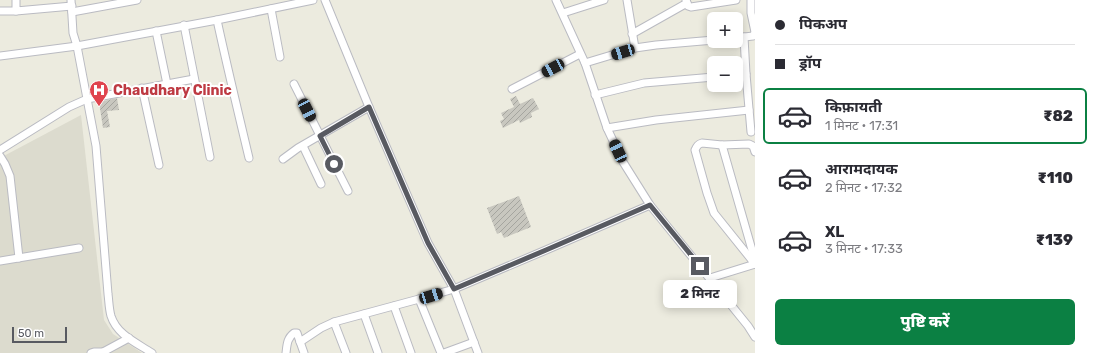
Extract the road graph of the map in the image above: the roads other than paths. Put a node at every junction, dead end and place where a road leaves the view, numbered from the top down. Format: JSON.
{"nodes":[{"id":1,"x":16,"y":0,"type":"edge"},
{"id":2,"x":135,"y":0,"type":"edge"},
{"id":3,"x":312,"y":0,"type":"edge"},
{"id":4,"x":324,"y":0,"type":"edge"},
{"id":5,"x":556,"y":0,"type":"edge"},
{"id":6,"x":604,"y":0,"type":"edge"},
{"id":7,"x":627,"y":0,"type":"edge"},
{"id":8,"x":736,"y":0,"type":"edge"},
{"id":9,"x":751,"y":0,"type":"edge"},
{"id":10,"x":687,"y":1,"type":"edge"},
{"id":11,"x":72,"y":6,"type":"edge"},
{"id":12,"x":271,"y":9,"type":"junction"},
{"id":13,"x":0,"y":11,"type":"edge"},
{"id":14,"x":16,"y":11,"type":"junction"},
{"id":15,"x":563,"y":13,"type":"junction"},
{"id":16,"x":753,"y":13,"type":"edge"},
{"id":17,"x":217,"y":20,"type":"junction"},
{"id":18,"x":184,"y":25,"type":"junction"},
{"id":19,"x":156,"y":31,"type":"junction"},
{"id":20,"x":755,"y":33,"type":"edge"},
{"id":21,"x":632,"y":34,"type":"junction"},
{"id":22,"x":744,"y":37,"type":"joint"},
{"id":23,"x":707,"y":41,"type":"edge"},
{"id":24,"x":77,"y":46,"type":"junction"},
{"id":25,"x":635,"y":48,"type":"junction"},
{"id":26,"x":580,"y":54,"type":"junction"},
{"id":27,"x":0,"y":56,"type":"edge"},
{"id":28,"x":280,"y":57,"type":"dead end"},
{"id":29,"x":585,"y":63,"type":"junction"},
{"id":30,"x":743,"y":74,"type":"edge"},
{"id":31,"x":746,"y":74,"type":"junction"},
{"id":32,"x":707,"y":78,"type":"edge"},
{"id":33,"x":194,"y":79,"type":"junction"},
{"id":34,"x":167,"y":84,"type":"junction"},
{"id":35,"x":294,"y":84,"type":"dead end"},
{"id":36,"x":142,"y":88,"type":"junction"},
{"id":37,"x":512,"y":89,"type":"dead end"},
{"id":38,"x":595,"y":95,"type":"junction"},
{"id":39,"x":87,"y":99,"type":"junction"},
{"id":40,"x":369,"y":107,"type":"junction"},
{"id":41,"x":749,"y":110,"type":"junction"},
{"id":42,"x":607,"y":128,"type":"junction"},
{"id":43,"x":751,"y":132,"type":"dead end"},
{"id":44,"x":320,"y":136,"type":"junction"},
{"id":45,"x":722,"y":145,"type":"junction"},
{"id":46,"x":303,"y":146,"type":"junction"},
{"id":47,"x":0,"y":150,"type":"edge"},
{"id":48,"x":755,"y":152,"type":"edge"},
{"id":49,"x":0,"y":156,"type":"edge"},
{"id":50,"x":210,"y":157,"type":"dead end"},
{"id":51,"x":249,"y":158,"type":"dead end"},
{"id":52,"x":283,"y":159,"type":"dead end"},
{"id":53,"x":159,"y":164,"type":"dead end"},
{"id":54,"x":321,"y":184,"type":"dead end"},
{"id":55,"x":348,"y":191,"type":"dead end"},
{"id":56,"x":650,"y":205,"type":"junction"},
{"id":57,"x":79,"y":248,"type":"dead end"},
{"id":58,"x":19,"y":258,"type":"junction"},
{"id":59,"x":0,"y":261,"type":"edge"},
{"id":60,"x":754,"y":263,"type":"edge"},
{"id":61,"x":710,"y":278,"type":"junction"},
{"id":62,"x":454,"y":289,"type":"junction"},
{"id":63,"x":419,"y":299,"type":"junction"},
{"id":64,"x":394,"y":306,"type":"junction"},
{"id":65,"x":364,"y":314,"type":"junction"},
{"id":66,"x":334,"y":322,"type":"junction"},
{"id":67,"x":755,"y":337,"type":"edge"},
{"id":68,"x":129,"y":338,"type":"junction"},
{"id":69,"x":300,"y":342,"type":"junction"},
{"id":70,"x":474,"y":342,"type":"junction"},
{"id":71,"x":91,"y":353,"type":"edge"},
{"id":72,"x":103,"y":353,"type":"edge"},
{"id":73,"x":152,"y":353,"type":"edge"},
{"id":74,"x":286,"y":353,"type":"edge"},
{"id":75,"x":304,"y":353,"type":"edge"},
{"id":76,"x":346,"y":353,"type":"edge"},
{"id":77,"x":378,"y":353,"type":"edge"},
{"id":78,"x":411,"y":353,"type":"edge"},
{"id":79,"x":442,"y":353,"type":"edge"},
{"id":80,"x":478,"y":353,"type":"edge"}],
"edges":[{"from":1,"to":14,"type":"street"},
{"from":2,"to":11,"type":"street"},
{"from":3,"to":12,"type":"street"},
{"from":4,"to":40,"type":"street"},
{"from":5,"to":15,"type":"street"},
{"from":6,"to":15,"type":"street"},
{"from":7,"to":21,"type":"street"},
{"from":8,"to":10,"type":"street"},
{"from":9,"to":16,"type":"street"},
{"from":10,"to":21,"type":"street"},
{"from":11,"to":14,"type":"street"},
{"from":11,"to":24,"type":"street"},
{"from":12,"to":17,"type":"street"},
{"from":12,"to":28,"type":"street"},
{"from":13,"to":14,"type":"street"},
{"from":15,"to":26,"type":"street"},
{"from":16,"to":20,"type":"street"},
{"from":17,"to":18,"type":"street"},
{"from":17,"to":51,"type":"street"},
{"from":18,"to":19,"type":"street"},
{"from":18,"to":33,"type":"street"},
{"from":19,"to":24,"type":"street"},
{"from":19,"to":34,"type":"street"},
{"from":20,"to":22,"type":"street"},
{"from":21,"to":25,"type":"street"},
{"from":22,"to":31,"type":"street"},
{"from":23,"to":25,"type":"street"},
{"from":24,"to":27,"type":"street"},
{"from":24,"to":39,"type":"street"},
{"from":25,"to":29,"type":"street"},
{"from":26,"to":29,"type":"street"},
{"from":26,"to":37,"type":"street"},
{"from":29,"to":38,"type":"street"},
{"from":30,"to":31,"type":"street"},
{"from":31,"to":41,"type":"street"},
{"from":32,"to":38,"type":"street"},
{"from":33,"to":34,"type":"street"},
{"from":33,"to":50,"type":"street"},
{"from":34,"to":36,"type":"street"},
{"from":35,"to":44,"type":"street"},
{"from":36,"to":39,"type":"street"},
{"from":36,"to":53,"type":"street"},
{"from":38,"to":42,"type":"street"},
{"from":39,"to":47,"type":"street"},
{"from":39,"to":68,"type":"street"},
{"from":40,"to":44,"type":"street"},
{"from":40,"to":62,"type":"street"},
{"from":41,"to":42,"type":"street"},
{"from":41,"to":43,"type":"street"},
{"from":42,"to":56,"type":"street"},
{"from":44,"to":46,"type":"street"},
{"from":44,"to":55,"type":"street"},
{"from":45,"to":48,"type":"street"},
{"from":45,"to":60,"type":"street"},
{"from":45,"to":60,"type":"street"},
{"from":46,"to":52,"type":"street"},
{"from":46,"to":54,"type":"street"},
{"from":49,"to":58,"type":"street"},
{"from":56,"to":61,"type":"street"},
{"from":56,"to":62,"type":"street"},
{"from":57,"to":58,"type":"street"},
{"from":58,"to":59,"type":"street"},
{"from":60,"to":61,"type":"street"},
{"from":61,"to":67,"type":"street"},
{"from":62,"to":63,"type":"street"},
{"from":62,"to":70,"type":"street"},
{"from":63,"to":64,"type":"street"},
{"from":63,"to":79,"type":"street"},
{"from":64,"to":65,"type":"street"},
{"from":64,"to":78,"type":"street"},
{"from":65,"to":66,"type":"street"},
{"from":65,"to":77,"type":"street"},
{"from":66,"to":69,"type":"street"},
{"from":66,"to":76,"type":"street"},
{"from":68,"to":72,"type":"street"},
{"from":68,"to":73,"type":"street"},
{"from":69,"to":74,"type":"street"},
{"from":69,"to":75,"type":"street"},
{"from":70,"to":79,"type":"street"},
{"from":70,"to":80,"type":"street"},
{"from":71,"to":72,"type":"street"}]}
